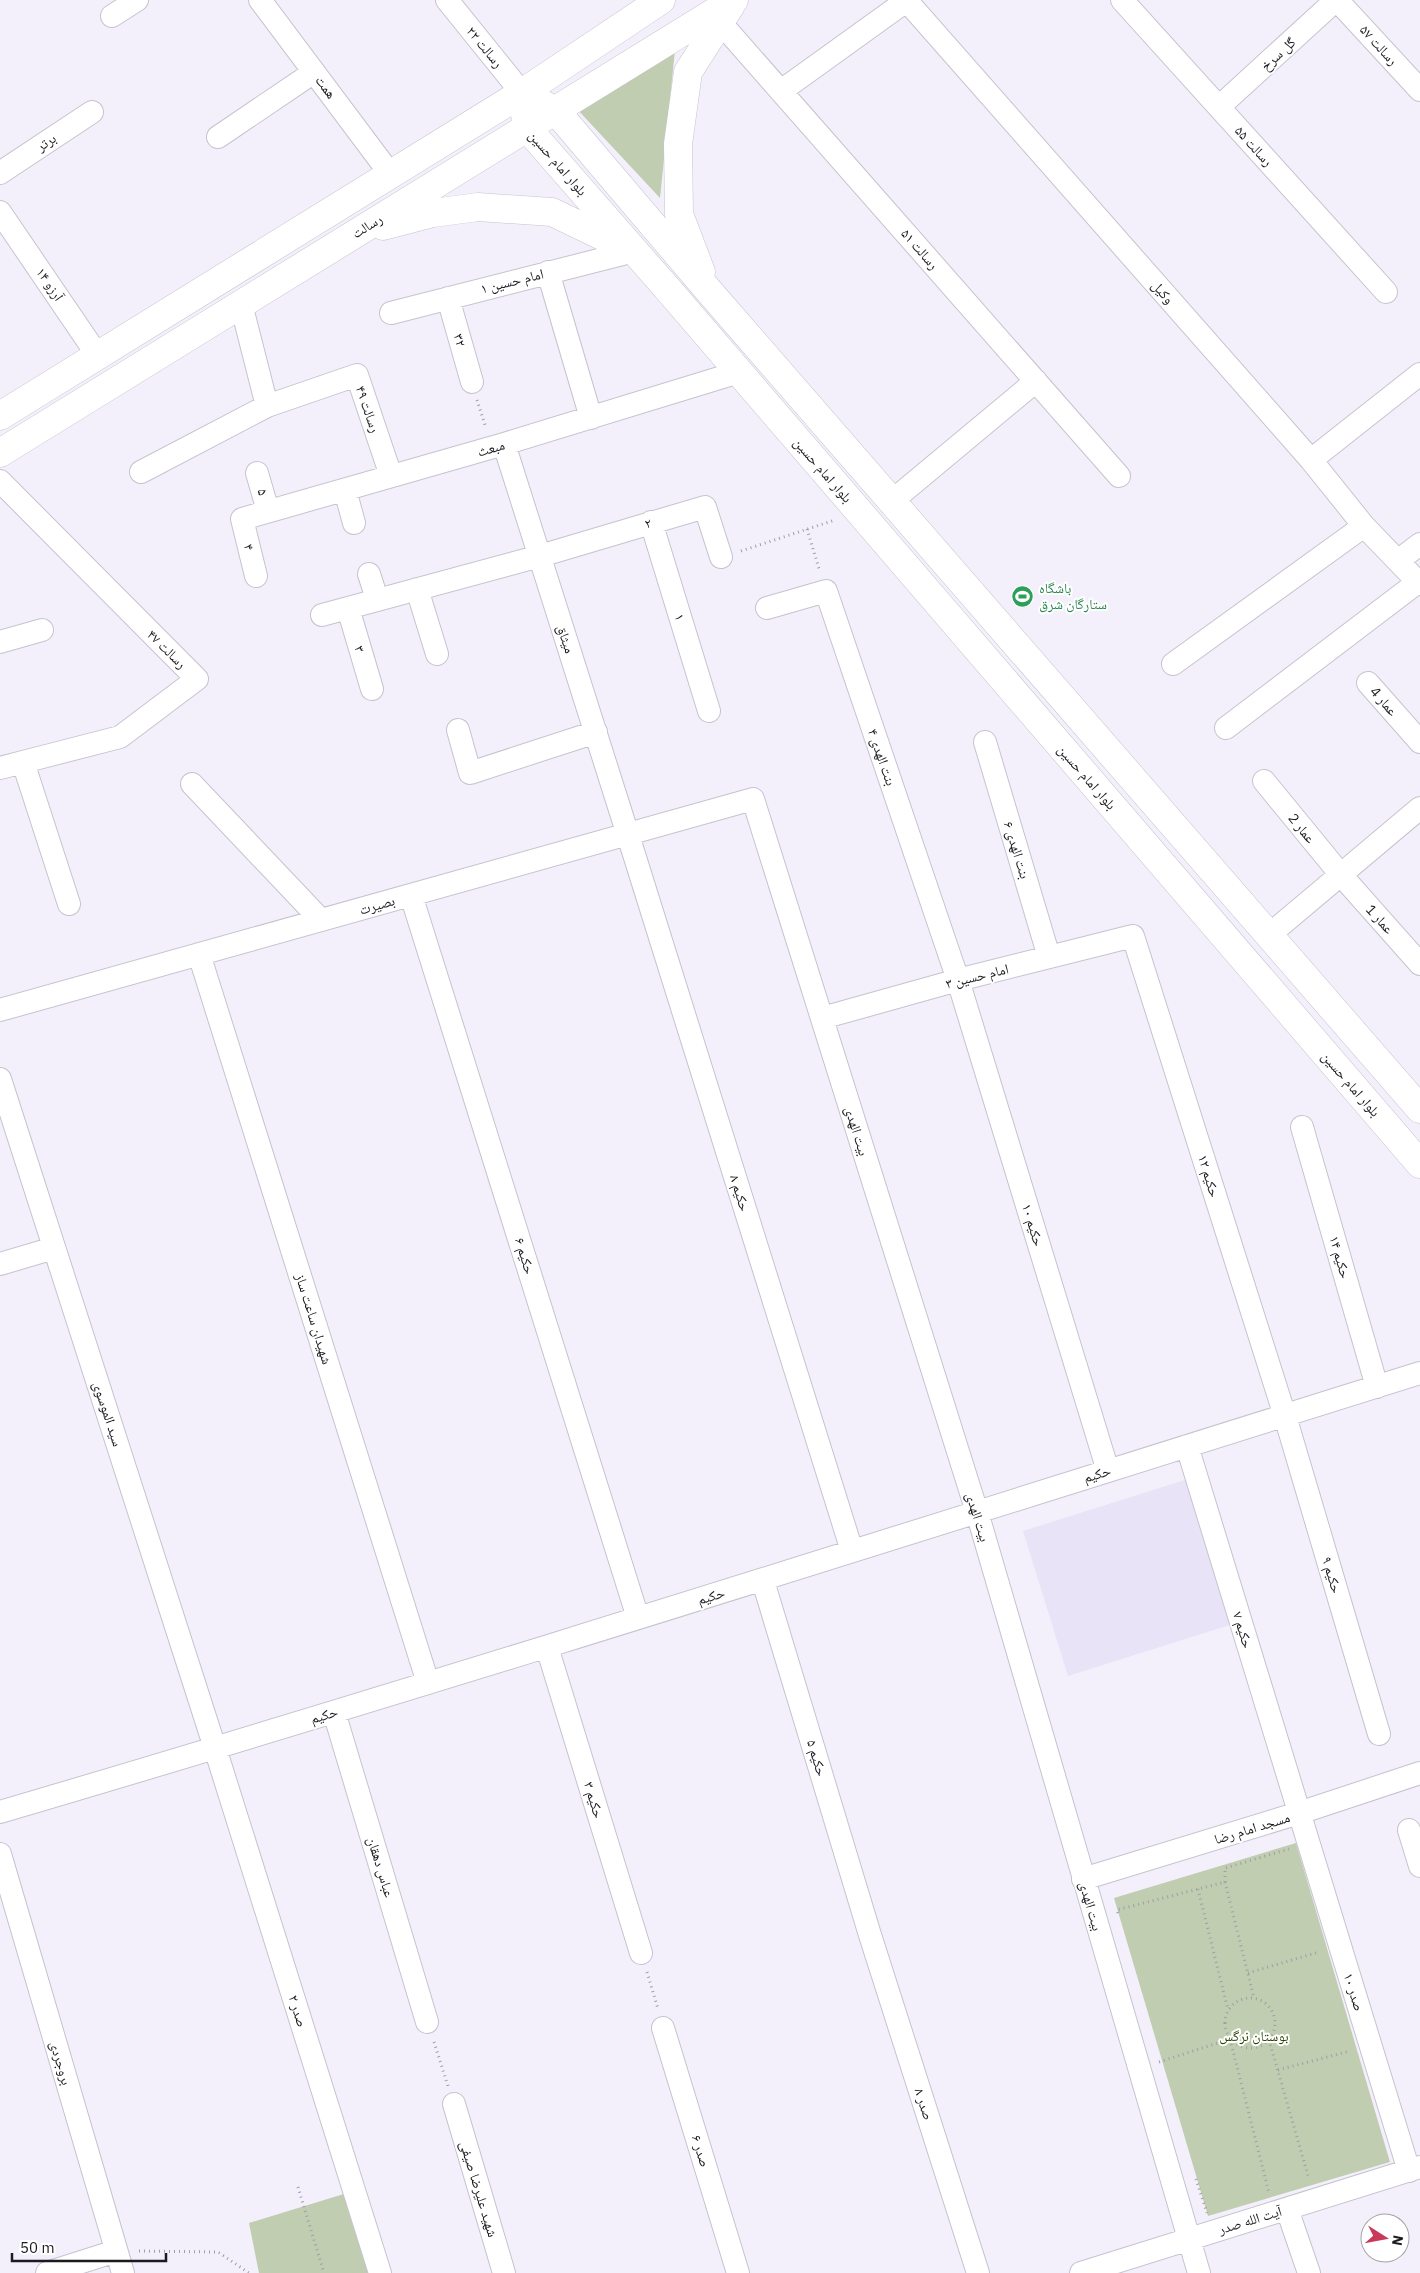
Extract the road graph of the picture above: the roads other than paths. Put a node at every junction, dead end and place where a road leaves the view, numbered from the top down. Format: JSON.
{"nodes":[{"id":1,"x":137,"y":0,"type":"edge"},
{"id":2,"x":260,"y":0,"type":"edge"},
{"id":3,"x":447,"y":0,"type":"edge"},
{"id":4,"x":661,"y":0,"type":"edge"},
{"id":5,"x":906,"y":0,"type":"edge"},
{"id":6,"x":1122,"y":0,"type":"edge"},
{"id":7,"x":1337,"y":0,"type":"edge"},
{"id":8,"x":729,"y":7,"type":"edge"},
{"id":9,"x":112,"y":16,"type":"dead end"},
{"id":10,"x":314,"y":72,"type":"junction"},
{"id":11,"x":1420,"y":90,"type":"edge"},
{"id":12,"x":781,"y":91,"type":"junction"},
{"id":13,"x":522,"y":93,"type":"junction"},
{"id":14,"x":1220,"y":107,"type":"junction"},
{"id":15,"x":556,"y":111,"type":"junction"},
{"id":16,"x":92,"y":112,"type":"dead end"},
{"id":17,"x":527,"y":128,"type":"junction"},
{"id":18,"x":218,"y":137,"type":"dead end"},
{"id":19,"x":0,"y":172,"type":"edge"},
{"id":20,"x":391,"y":175,"type":"junction"},
{"id":21,"x":0,"y":212,"type":"edge"},
{"id":22,"x":357,"y":232,"type":"junction"},
{"id":23,"x":8,"y":240,"type":"edge"},
{"id":24,"x":634,"y":251,"type":"junction"},
{"id":25,"x":548,"y":272,"type":"junction"},
{"id":26,"x":708,"y":290,"type":"junction"},
{"id":27,"x":1386,"y":292,"type":"dead end"},
{"id":28,"x":448,"y":298,"type":"junction"},
{"id":29,"x":241,"y":304,"type":"junction"},
{"id":30,"x":391,"y":313,"type":"dead end"},
{"id":31,"x":98,"y":356,"type":"junction"},
{"id":32,"x":739,"y":372,"type":"junction"},
{"id":33,"x":1420,"y":374,"type":"edge"},
{"id":34,"x":1036,"y":381,"type":"junction"},
{"id":35,"x":472,"y":382,"type":"road end"},
{"id":36,"x":267,"y":406,"type":"junction"},
{"id":37,"x":0,"y":416,"type":"edge"},
{"id":38,"x":591,"y":418,"type":"junction"},
{"id":39,"x":498,"y":446,"type":"junction"},
{"id":40,"x":0,"y":453,"type":"edge"},
{"id":41,"x":1311,"y":460,"type":"junction"},
{"id":42,"x":141,"y":472,"type":"dead end"},
{"id":43,"x":257,"y":472,"type":"dead end"},
{"id":44,"x":391,"y":476,"type":"junction"},
{"id":45,"x":1119,"y":476,"type":"dead end"},
{"id":46,"x":0,"y":481,"type":"edge"},
{"id":47,"x":345,"y":490,"type":"junction"},
{"id":48,"x":892,"y":501,"type":"junction"},
{"id":49,"x":268,"y":511,"type":"junction"},
{"id":50,"x":242,"y":519,"type":"joint"},
{"id":51,"x":651,"y":522,"type":"junction"},
{"id":52,"x":354,"y":523,"type":"dead end"},
{"id":53,"x":1364,"y":526,"type":"junction"},
{"id":54,"x":1420,"y":544,"type":"edge"},
{"id":55,"x":540,"y":556,"type":"junction"},
{"id":56,"x":721,"y":557,"type":"road end"},
{"id":57,"x":1399,"y":560,"type":"junction"},
{"id":58,"x":369,"y":574,"type":"dead end"},
{"id":59,"x":256,"y":576,"type":"dead end"},
{"id":60,"x":1419,"y":583,"type":"edge"},
{"id":61,"x":417,"y":589,"type":"junction"},
{"id":62,"x":377,"y":600,"type":"junction"},
{"id":63,"x":348,"y":608,"type":"junction"},
{"id":64,"x":767,"y":608,"type":"dead end"},
{"id":65,"x":322,"y":616,"type":"dead end"},
{"id":66,"x":42,"y":630,"type":"dead end"},
{"id":67,"x":1009,"y":637,"type":"junction"},
{"id":68,"x":0,"y":642,"type":"edge"},
{"id":69,"x":437,"y":654,"type":"dead end"},
{"id":70,"x":986,"y":658,"type":"junction"},
{"id":71,"x":1174,"y":664,"type":"dead end"},
{"id":72,"x":1368,"y":683,"type":"dead end"},
{"id":73,"x":372,"y":689,"type":"dead end"},
{"id":74,"x":709,"y":711,"type":"dead end"},
{"id":75,"x":1226,"y":728,"type":"dead end"},
{"id":76,"x":458,"y":730,"type":"dead end"},
{"id":77,"x":596,"y":732,"type":"junction"},
{"id":78,"x":985,"y":742,"type":"dead end"},
{"id":79,"x":1420,"y":742,"type":"edge"},
{"id":80,"x":24,"y":762,"type":"junction"},
{"id":81,"x":0,"y":768,"type":"edge"},
{"id":82,"x":1264,"y":780,"type":"dead end"},
{"id":83,"x":192,"y":784,"type":"dead end"},
{"id":84,"x":753,"y":800,"type":"joint"},
{"id":85,"x":1420,"y":808,"type":"edge"},
{"id":86,"x":628,"y":834,"type":"junction"},
{"id":87,"x":1341,"y":874,"type":"junction"},
{"id":88,"x":411,"y":895,"type":"junction"},
{"id":89,"x":68,"y":904,"type":"dead end"},
{"id":90,"x":321,"y":920,"type":"junction"},
{"id":91,"x":1269,"y":935,"type":"junction"},
{"id":92,"x":1134,"y":936,"type":"joint"},
{"id":93,"x":199,"y":954,"type":"junction"},
{"id":94,"x":1049,"y":957,"type":"junction"},
{"id":95,"x":1420,"y":964,"type":"edge"},
{"id":96,"x":958,"y":980,"type":"junction"},
{"id":97,"x":0,"y":1010,"type":"edge"},
{"id":98,"x":822,"y":1018,"type":"junction"},
{"id":99,"x":1,"y":1087,"type":"edge"},
{"id":100,"x":1420,"y":1109,"type":"edge"},
{"id":101,"x":1302,"y":1127,"type":"dead end"},
{"id":102,"x":1420,"y":1164,"type":"edge"},
{"id":103,"x":54,"y":1248,"type":"junction"},
{"id":104,"x":0,"y":1264,"type":"edge"},
{"id":105,"x":1420,"y":1373,"type":"edge"},
{"id":106,"x":1377,"y":1387,"type":"junction"},
{"id":107,"x":1285,"y":1416,"type":"junction"},
{"id":108,"x":1187,"y":1446,"type":"junction"},
{"id":109,"x":1108,"y":1471,"type":"junction"},
{"id":110,"x":977,"y":1512,"type":"junction"},
{"id":111,"x":852,"y":1551,"type":"junction"},
{"id":112,"x":764,"y":1581,"type":"junction"},
{"id":113,"x":638,"y":1618,"type":"junction"},
{"id":114,"x":547,"y":1647,"type":"junction"},
{"id":115,"x":428,"y":1683,"type":"junction"},
{"id":116,"x":334,"y":1712,"type":"junction"},
{"id":117,"x":1379,"y":1734,"type":"dead end"},
{"id":118,"x":215,"y":1748,"type":"junction"},
{"id":119,"x":1420,"y":1773,"type":"edge"},
{"id":120,"x":0,"y":1812,"type":"edge"},
{"id":121,"x":1299,"y":1814,"type":"junction"},
{"id":122,"x":1408,"y":1830,"type":"dead end"},
{"id":123,"x":0,"y":1854,"type":"edge"},
{"id":124,"x":1420,"y":1866,"type":"edge"},
{"id":125,"x":1083,"y":1878,"type":"junction"},
{"id":126,"x":870,"y":1934,"type":"joint"},
{"id":127,"x":641,"y":1953,"type":"road end"},
{"id":128,"x":427,"y":2022,"type":"road end"},
{"id":129,"x":663,"y":2028,"type":"road end"},
{"id":130,"x":454,"y":2104,"type":"road end"},
{"id":131,"x":1414,"y":2169,"type":"edge"},
{"id":132,"x":1282,"y":2200,"type":"junction"},
{"id":133,"x":1188,"y":2240,"type":"junction"},
{"id":134,"x":116,"y":2251,"type":"junction"},
{"id":135,"x":48,"y":2273,"type":"edge"},
{"id":136,"x":122,"y":2273,"type":"edge"},
{"id":137,"x":380,"y":2273,"type":"edge"},
{"id":138,"x":504,"y":2273,"type":"edge"},
{"id":139,"x":738,"y":2273,"type":"edge"},
{"id":140,"x":978,"y":2273,"type":"edge"},
{"id":141,"x":1081,"y":2273,"type":"edge"},
{"id":142,"x":1199,"y":2273,"type":"edge"},
{"id":143,"x":1309,"y":2273,"type":"edge"}],
"edges":[{"from":1,"to":9,"type":"street"},
{"from":2,"to":10,"type":"street","name":"همت"},
{"from":3,"to":13,"type":"street","name":"رسالت ۲۲"},
{"from":4,"to":13,"type":"main road"},
{"from":5,"to":12,"type":"street"},
{"from":5,"to":41,"type":"street","name":"وکیل"},
{"from":6,"to":14,"type":"street","name":"رسالت ۵۵"},
{"from":7,"to":11,"type":"street","name":"رسالت ۵۷"},
{"from":7,"to":14,"type":"street","name":"گل سرخ"},
{"from":8,"to":12,"type":"street","name":"رسالت ۵۱"},
{"from":8,"to":15,"type":"main road","name":"رسالت"},
{"from":8,"to":26,"type":"main road"},
{"from":10,"to":18,"type":"street"},
{"from":10,"to":20,"type":"street","name":"همت"},
{"from":12,"to":34,"type":"street","name":"رسالت ۵۱"},
{"from":13,"to":15,"type":"main road"},
{"from":13,"to":17,"type":"main road","name":"بلوار امام حسین"},
{"from":13,"to":20,"type":"main road"},
{"from":14,"to":27,"type":"street","name":"رسالت ۵۵"},
{"from":15,"to":17,"type":"main road","name":"رسالت"},
{"from":15,"to":26,"type":"main road"},
{"from":16,"to":19,"type":"street","name":"برتر"},
{"from":17,"to":22,"type":"main road","name":"رسالت"},
{"from":17,"to":24,"type":"main road","name":"بلوار امام حسین"},
{"from":20,"to":31,"type":"main road"},
{"from":21,"to":23,"type":"street","name":"۱۴ آرزو"},
{"from":22,"to":24,"type":"main road"},
{"from":22,"to":29,"type":"main road","name":"رسالت"},
{"from":23,"to":31,"type":"street","name":"۱۴ آرزو"},
{"from":24,"to":25,"type":"street","name":"امام حسین ۱"},
{"from":24,"to":32,"type":"main road","name":"بلوار امام حسین"},
{"from":25,"to":28,"type":"street","name":"امام حسین ۱"},
{"from":25,"to":38,"type":"street"},
{"from":26,"to":48,"type":"main road"},
{"from":28,"to":30,"type":"street","name":"امام حسین ۱"},
{"from":28,"to":35,"type":"street","name":"۳۲"},
{"from":29,"to":36,"type":"street"},
{"from":29,"to":40,"type":"main road","name":"رسالت"},
{"from":31,"to":37,"type":"main road"},
{"from":32,"to":38,"type":"street","name":"مبعث"},
{"from":32,"to":70,"type":"main road","name":"بلوار امام حسین"},
{"from":33,"to":41,"type":"street"},
{"from":34,"to":45,"type":"street","name":"رسالت ۵۱"},
{"from":34,"to":48,"type":"street"},
{"from":36,"to":42,"type":"street","name":"رسالت ۴۹"},
{"from":36,"to":44,"type":"street","name":"رسالت ۴۹"},
{"from":38,"to":39,"type":"street","name":"مبعث"},
{"from":39,"to":44,"type":"street","name":"مبعث"},
{"from":39,"to":55,"type":"street","name":"میثاق"},
{"from":41,"to":53,"type":"street","name":"وکیل"},
{"from":43,"to":49,"type":"street","name":"۵"},
{"from":44,"to":47,"type":"street","name":"مبعث"},
{"from":46,"to":80,"type":"street","name":"رسالت ۴۷"},
{"from":47,"to":49,"type":"street","name":"مبعث"},
{"from":47,"to":52,"type":"street"},
{"from":48,"to":67,"type":"main road"},
{"from":49,"to":50,"type":"street","name":"مبعث"},
{"from":50,"to":59,"type":"street","name":"۴"},
{"from":51,"to":55,"type":"street","name":"۲"},
{"from":51,"to":56,"type":"street","name":"۲"},
{"from":51,"to":74,"type":"street","name":"۱"},
{"from":53,"to":57,"type":"street","name":"وکیل"},
{"from":53,"to":71,"type":"street"},
{"from":54,"to":57,"type":"street"},
{"from":55,"to":61,"type":"street","name":"۲"},
{"from":55,"to":77,"type":"street","name":"میثاق"},
{"from":57,"to":60,"type":"street","name":"وکیل"},
{"from":58,"to":62,"type":"street"},
{"from":60,"to":75,"type":"street"},
{"from":61,"to":62,"type":"street","name":"۲"},
{"from":61,"to":69,"type":"street"},
{"from":62,"to":63,"type":"street","name":"۲"},
{"from":63,"to":65,"type":"street","name":"۲"},
{"from":63,"to":73,"type":"street","name":"۳"},
{"from":64,"to":96,"type":"street","name":"بنت الهدی ۴"},
{"from":66,"to":68,"type":"street"},
{"from":67,"to":70,"type":"main road"},
{"from":67,"to":91,"type":"main road"},
{"from":70,"to":102,"type":"main road","name":"بلوار امام حسین"},
{"from":72,"to":79,"type":"street","name":"عمار 4"},
{"from":76,"to":77,"type":"street"},
{"from":77,"to":86,"type":"street","name":"میثاق"},
{"from":78,"to":94,"type":"street","name":"بنت الهدی ۶"},
{"from":80,"to":81,"type":"street"},
{"from":80,"to":89,"type":"street"},
{"from":82,"to":87,"type":"street","name":"عمار 2"},
{"from":83,"to":90,"type":"street"},
{"from":84,"to":86,"type":"street","name":"بصیرت"},
{"from":84,"to":98,"type":"street","name":"بیت الهدی"},
{"from":85,"to":87,"type":"street"},
{"from":86,"to":88,"type":"street","name":"بصیرت"},
{"from":86,"to":111,"type":"street","name":"حکیم ۸"},
{"from":87,"to":91,"type":"street"},
{"from":87,"to":95,"type":"street","name":"عمار 1"},
{"from":88,"to":90,"type":"street","name":"بصیرت"},
{"from":88,"to":113,"type":"street","name":"حکیم ۶"},
{"from":90,"to":93,"type":"street","name":"بصیرت"},
{"from":91,"to":100,"type":"main road"},
{"from":92,"to":94,"type":"street","name":"امام حسین ۳"},
{"from":92,"to":107,"type":"street","name":"حکیم ۱۲"},
{"from":93,"to":97,"type":"street","name":"بصیرت"},
{"from":93,"to":115,"type":"street","name":"شهیدان ساعت ساز"},
{"from":94,"to":96,"type":"street","name":"امام حسین ۳"},
{"from":96,"to":98,"type":"street","name":"امام حسین ۳"},
{"from":96,"to":109,"type":"street","name":"حکیم ۱۰"},
{"from":98,"to":110,"type":"street","name":"بیت الهدی"},
{"from":99,"to":103,"type":"street","name":"سید الموسوی"},
{"from":101,"to":106,"type":"street","name":"حکیم ۱۴"},
{"from":103,"to":104,"type":"street"},
{"from":103,"to":118,"type":"street","name":"سید الموسوی"},
{"from":105,"to":106,"type":"street","name":"حکیم"},
{"from":106,"to":107,"type":"street","name":"حکیم"},
{"from":107,"to":108,"type":"street","name":"حکیم"},
{"from":107,"to":117,"type":"street","name":"حکیم ۹"},
{"from":108,"to":109,"type":"street","name":"حکیم"},
{"from":108,"to":121,"type":"street","name":"حکیم ۷"},
{"from":109,"to":110,"type":"street","name":"حکیم"},
{"from":110,"to":111,"type":"street","name":"حکیم"},
{"from":110,"to":125,"type":"street","name":"بیت الهدی"},
{"from":111,"to":112,"type":"street","name":"حکیم"},
{"from":112,"to":113,"type":"street","name":"حکیم"},
{"from":112,"to":126,"type":"street","name":"حکیم ۵"},
{"from":113,"to":114,"type":"street","name":"حکیم"},
{"from":114,"to":115,"type":"street","name":"حکیم"},
{"from":114,"to":127,"type":"street","name":"حکیم ۳"},
{"from":115,"to":116,"type":"street","name":"حکیم"},
{"from":116,"to":118,"type":"street","name":"حکیم"},
{"from":116,"to":128,"type":"street","name":"عباس دهقان"},
{"from":118,"to":120,"type":"street","name":"حکیم"},
{"from":118,"to":137,"type":"street","name":"صدر ۲"},
{"from":119,"to":121,"type":"street","name":"مسجد امام رضا"},
{"from":121,"to":125,"type":"street","name":"مسجد امام رضا"},
{"from":121,"to":131,"type":"street","name":"صدر ۱۰"},
{"from":122,"to":124,"type":"street"},
{"from":123,"to":134,"type":"street","name":"بروجردی"},
{"from":125,"to":133,"type":"street","name":"بیت الهدی"},
{"from":126,"to":140,"type":"street","name":"صدر ۸"},
{"from":129,"to":139,"type":"street","name":"صدر ۶"},
{"from":130,"to":138,"type":"street","name":"شهید علیرضا صیفی"},
{"from":131,"to":132,"type":"street","name":"آیت الله صدر"},
{"from":132,"to":133,"type":"street","name":"آیت الله صدر"},
{"from":132,"to":143,"type":"street"},
{"from":133,"to":141,"type":"street","name":"آیت الله صدر"},
{"from":133,"to":142,"type":"street","name":"بیت الهدی"},
{"from":134,"to":135,"type":"street"},
{"from":134,"to":136,"type":"street","name":"بروجردی"}]}
